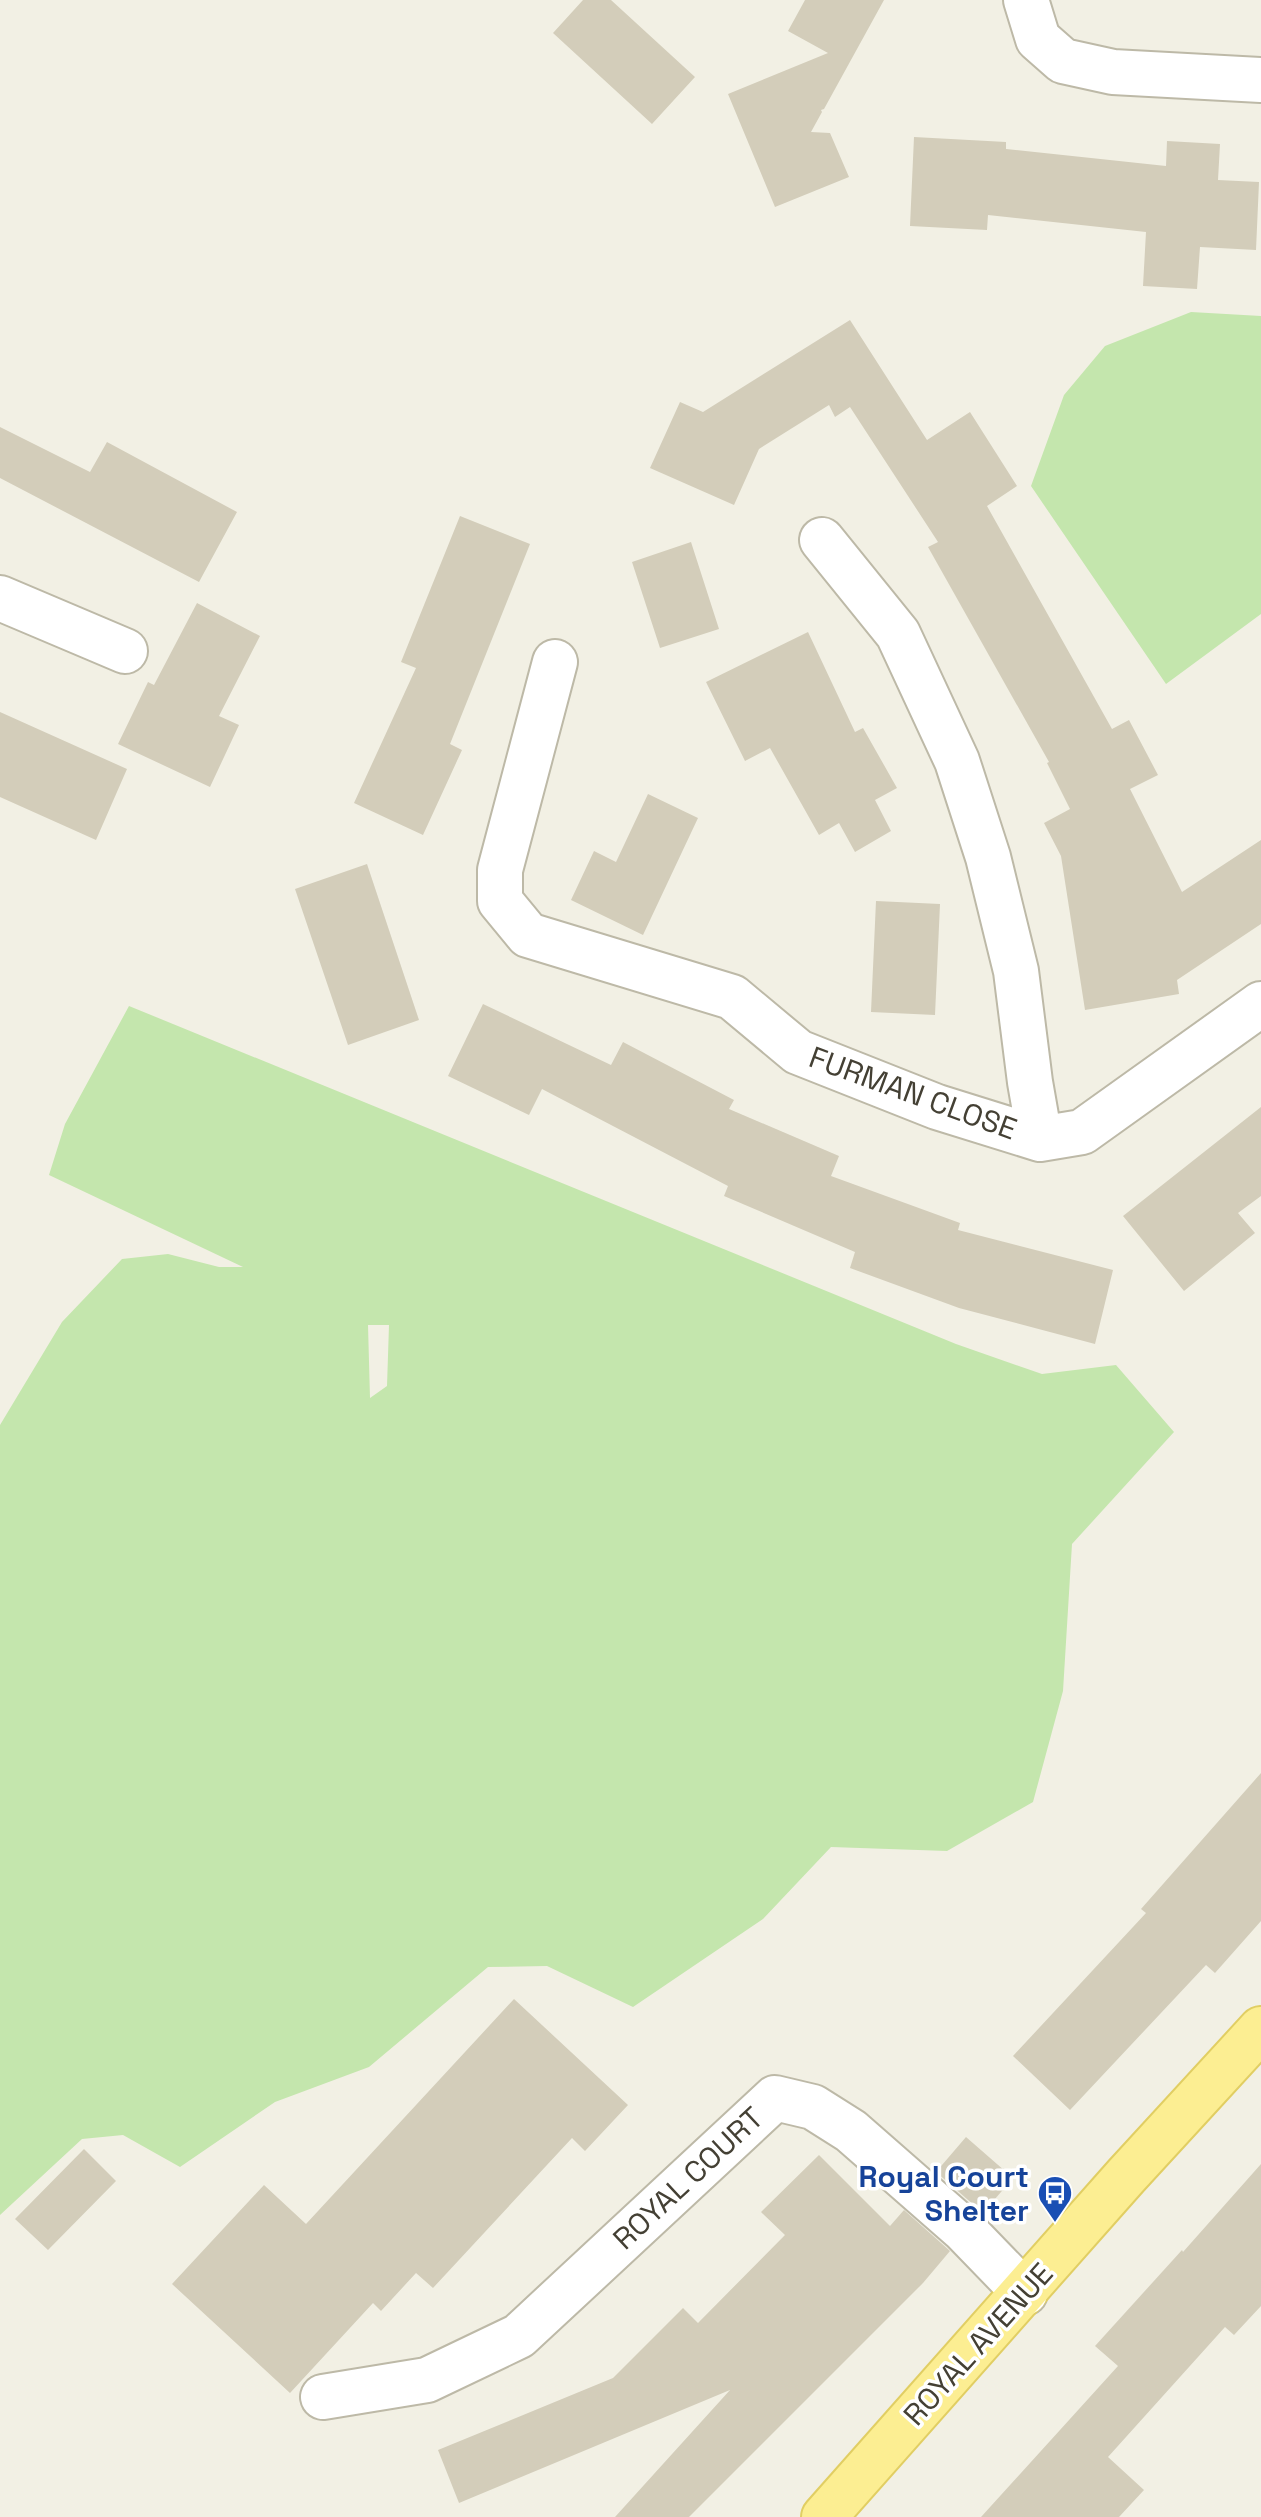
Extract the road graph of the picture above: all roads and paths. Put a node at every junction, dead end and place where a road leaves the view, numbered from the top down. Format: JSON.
{"nodes":[{"id":1,"x":1026,"y":0,"type":"edge"},
{"id":2,"x":1261,"y":80,"type":"edge"},
{"id":3,"x":822,"y":540,"type":"dead end"},
{"id":4,"x":0,"y":598,"type":"edge"},
{"id":5,"x":125,"y":651,"type":"dead end"},
{"id":6,"x":555,"y":662,"type":"dead end"},
{"id":7,"x":1261,"y":1004,"type":"edge"},
{"id":8,"x":1040,"y":1139,"type":"junction"},
{"id":9,"x":1261,"y":2029,"type":"edge"},
{"id":10,"x":1025,"y":2293,"type":"junction"},
{"id":11,"x":323,"y":2397,"type":"dead end"},
{"id":12,"x":824,"y":2517,"type":"edge"}],
"edges":[{"from":1,"to":2,"type":"street"},
{"from":3,"to":8,"type":"street","name":"FURMAN CLOSE"},
{"from":4,"to":5,"type":"street"},
{"from":6,"to":8,"type":"street","name":"FURMAN CLOSE"},
{"from":7,"to":8,"type":"street","name":"FURMAN CLOSE"},
{"from":9,"to":10,"type":"main road","name":"ROYAL AVENUE"},
{"from":10,"to":11,"type":"street","name":"ROYAL COURT"},
{"from":10,"to":12,"type":"main road","name":"ROYAL AVENUE"}]}
